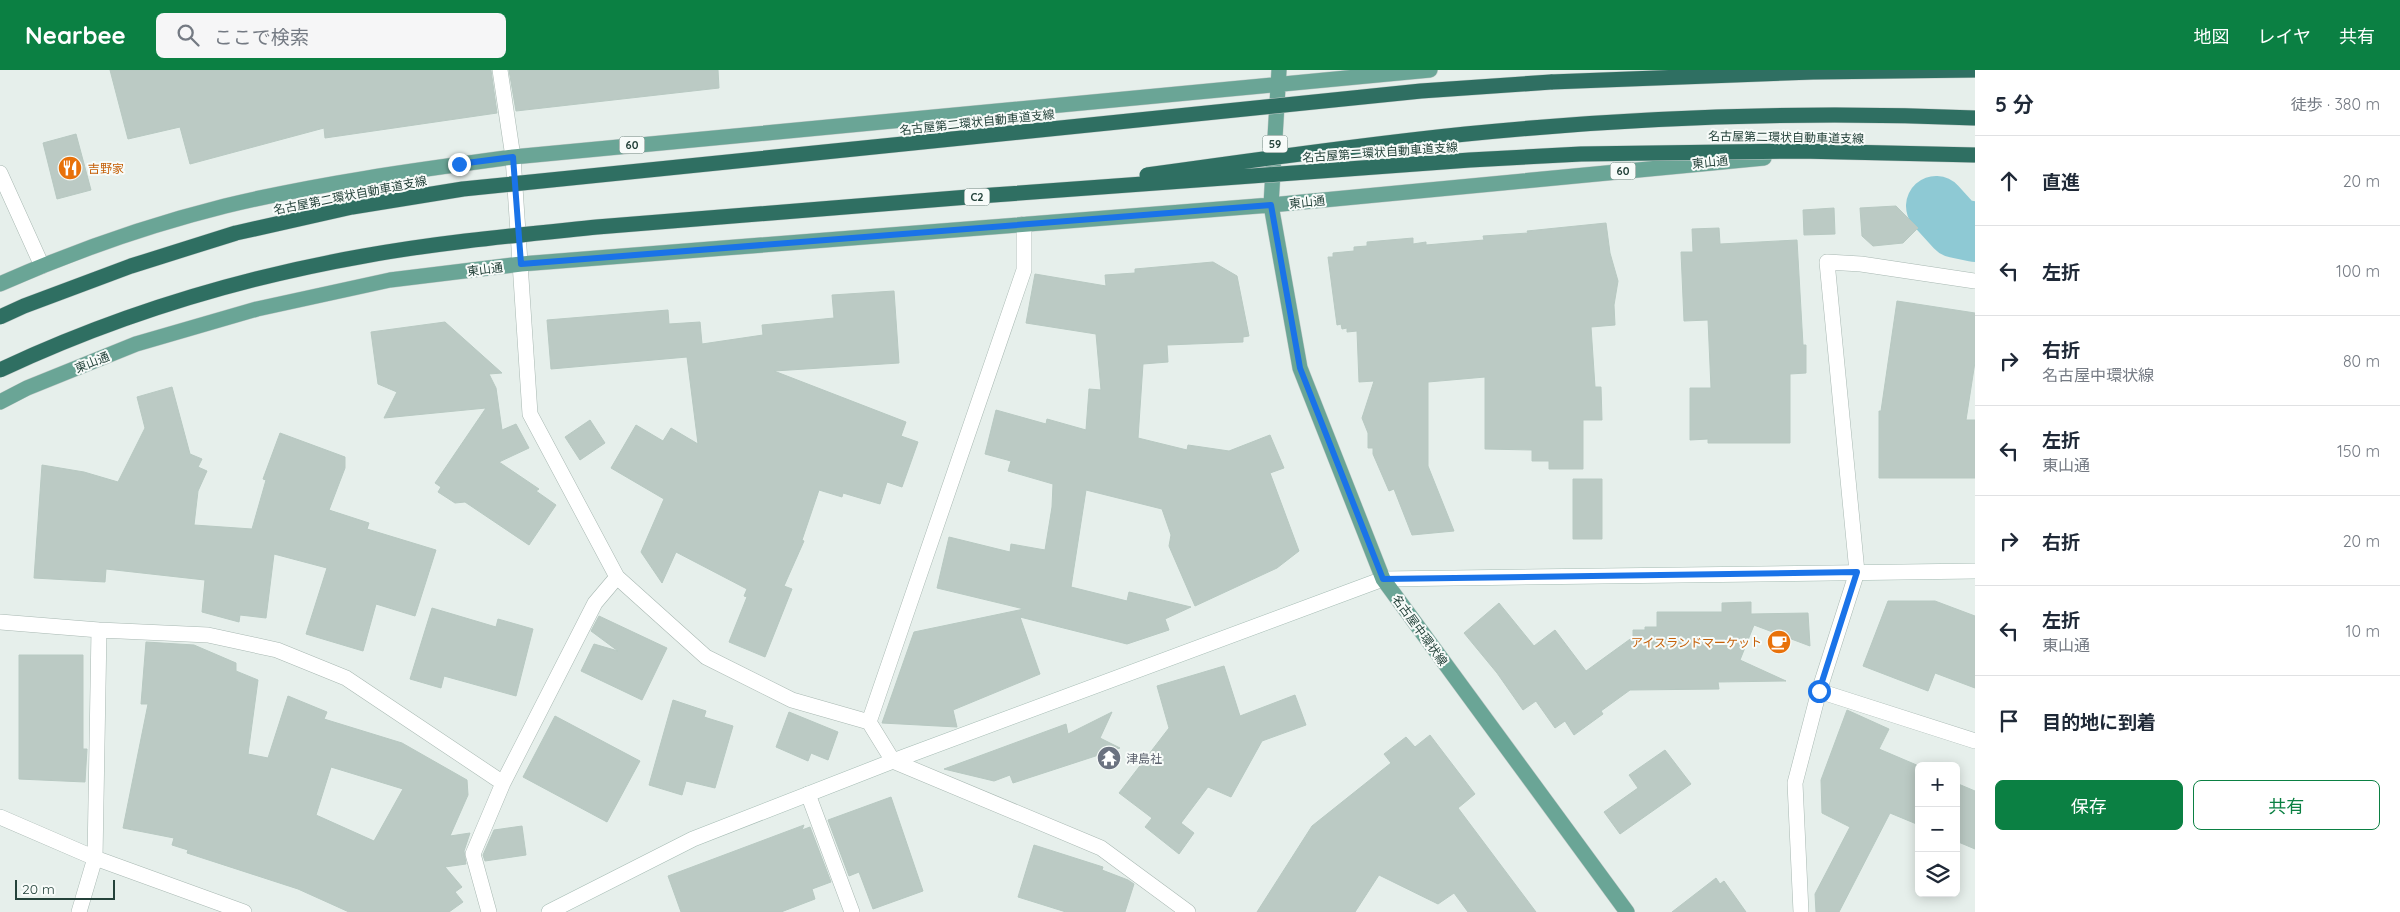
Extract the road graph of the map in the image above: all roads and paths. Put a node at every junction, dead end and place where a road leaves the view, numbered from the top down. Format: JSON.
{"nodes":[{"id":1,"x":500,"y":70,"type":"edge"},
{"id":2,"x":1430,"y":70,"type":"edge"},
{"id":3,"x":1697,"y":70,"type":"edge"},
{"id":4,"x":1975,"y":70,"type":"edge"},
{"id":5,"x":1279,"y":76,"type":"edge"},
{"id":6,"x":1551,"y":82,"type":"junction"},
{"id":7,"x":1975,"y":118,"type":"edge"},
{"id":8,"x":1915,"y":148,"type":"junction"},
{"id":9,"x":1975,"y":149,"type":"edge"},
{"id":10,"x":513,"y":157,"type":"junction"},
{"id":11,"x":1975,"y":157,"type":"edge"},
{"id":12,"x":0,"y":173,"type":"edge"},
{"id":13,"x":993,"y":195,"type":"junction"},
{"id":14,"x":1271,"y":205,"type":"junction"},
{"id":15,"x":1024,"y":224,"type":"junction"},
{"id":16,"x":521,"y":264,"type":"junction"},
{"id":17,"x":42,"y":266,"type":"junction"},
{"id":18,"x":1975,"y":281,"type":"edge"},
{"id":19,"x":0,"y":284,"type":"edge"},
{"id":20,"x":0,"y":317,"type":"edge"},
{"id":21,"x":0,"y":370,"type":"edge"},
{"id":22,"x":0,"y":402,"type":"edge"},
{"id":23,"x":1975,"y":571,"type":"edge"},
{"id":24,"x":1857,"y":572,"type":"junction"},
{"id":25,"x":617,"y":577,"type":"junction"},
{"id":26,"x":1383,"y":579,"type":"junction"},
{"id":27,"x":0,"y":622,"type":"edge"},
{"id":28,"x":99,"y":630,"type":"junction"},
{"id":29,"x":1819,"y":691,"type":"junction"},
{"id":30,"x":869,"y":722,"type":"junction"},
{"id":31,"x":1975,"y":741,"type":"edge"},
{"id":32,"x":893,"y":761,"type":"junction"},
{"id":33,"x":503,"y":784,"type":"junction"},
{"id":34,"x":808,"y":794,"type":"junction"},
{"id":35,"x":0,"y":817,"type":"edge"},
{"id":36,"x":95,"y":858,"type":"junction"},
{"id":37,"x":79,"y":912,"type":"edge"},
{"id":38,"x":244,"y":912,"type":"edge"},
{"id":39,"x":490,"y":912,"type":"edge"},
{"id":40,"x":549,"y":912,"type":"edge"},
{"id":41,"x":852,"y":912,"type":"edge"},
{"id":42,"x":1188,"y":912,"type":"edge"},
{"id":43,"x":1627,"y":912,"type":"edge"},
{"id":44,"x":1801,"y":912,"type":"edge"}],
"edges":[{"from":1,"to":10,"type":"street"},
{"from":2,"to":5,"type":"main road","number":"60"},
{"from":3,"to":6,"type":"highway"},
{"from":4,"to":6,"type":"highway","name":"名古屋第二環状自動車道支線"},
{"from":5,"to":10,"type":"main road","number":"60"},
{"from":5,"to":14,"type":"main road","name":"名古屋中環状線","number":"59"},
{"from":6,"to":20,"type":"highway","name":"名古屋第二環状自動車道支線","bridge":true},
{"from":7,"to":13,"type":"highway","bridge":true},
{"from":8,"to":9,"type":"main road","name":"東山通","number":"60"},
{"from":8,"to":11,"type":"highway"},
{"from":8,"to":14,"type":"main road","name":"東山通","number":"60"},
{"from":10,"to":16,"type":"street"},
{"from":10,"to":17,"type":"main road","number":"60"},
{"from":11,"to":13,"type":"highway","name":"名古屋第二環状自動車道支線","number":"C2","bridge":true},
{"from":12,"to":17,"type":"street"},
{"from":13,"to":21,"type":"highway","name":"名古屋第二環状自動車道支線","number":"C2","bridge":true},
{"from":14,"to":15,"type":"main road","name":"東山通","number":"60"},
{"from":14,"to":26,"type":"main road","name":"名古屋中環状線","number":"59"},
{"from":15,"to":16,"type":"main road","name":"東山通","number":"60"},
{"from":15,"to":30,"type":"street"},
{"from":16,"to":22,"type":"main road","name":"東山通","number":"60"},
{"from":16,"to":25,"type":"street"},
{"from":17,"to":19,"type":"main road","number":"60"},
{"from":18,"to":24,"type":"street"},
{"from":23,"to":24,"type":"street"},
{"from":24,"to":26,"type":"street"},
{"from":24,"to":29,"type":"street"},
{"from":25,"to":30,"type":"street"},
{"from":25,"to":33,"type":"street"},
{"from":26,"to":32,"type":"street"},
{"from":26,"to":43,"type":"main road","name":"名古屋中環状線","number":"59"},
{"from":27,"to":28,"type":"street"},
{"from":28,"to":33,"type":"street"},
{"from":28,"to":36,"type":"street"},
{"from":29,"to":31,"type":"street"},
{"from":29,"to":44,"type":"street"},
{"from":30,"to":32,"type":"street"},
{"from":32,"to":34,"type":"street"},
{"from":32,"to":42,"type":"street"},
{"from":33,"to":39,"type":"street"},
{"from":34,"to":40,"type":"street"},
{"from":34,"to":41,"type":"street"},
{"from":35,"to":36,"type":"street"},
{"from":36,"to":37,"type":"street"},
{"from":36,"to":38,"type":"street"}]}
